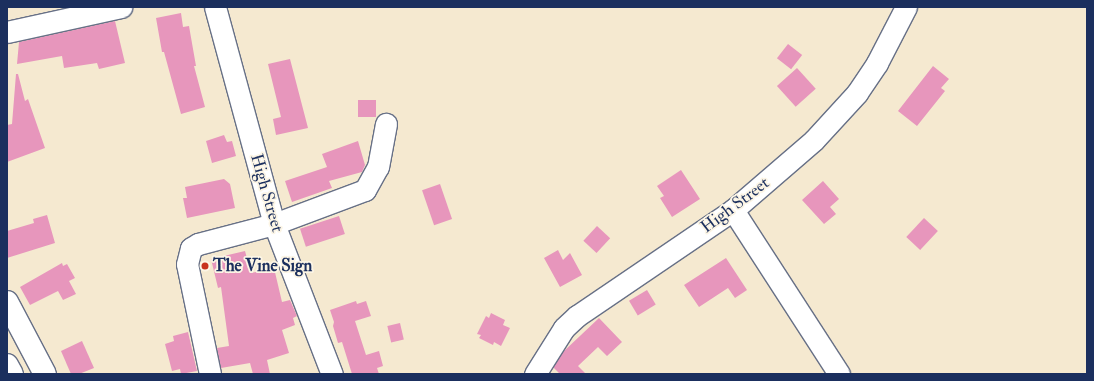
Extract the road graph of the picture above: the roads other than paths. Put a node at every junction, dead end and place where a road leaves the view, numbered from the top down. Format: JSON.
{"nodes":[{"id":1,"x":121,"y":7,"type":"edge"},
{"id":2,"x":215,"y":7,"type":"edge"},
{"id":3,"x":906,"y":7,"type":"edge"},
{"id":4,"x":7,"y":32,"type":"edge"},
{"id":5,"x":386,"y":124,"type":"dead end"},
{"id":6,"x":733,"y":210,"type":"junction"},
{"id":7,"x":274,"y":224,"type":"junction"},
{"id":8,"x":7,"y":302,"type":"edge"},
{"id":9,"x":7,"y":365,"type":"edge"},
{"id":10,"x":12,"y":374,"type":"edge"},
{"id":11,"x":45,"y":374,"type":"edge"},
{"id":12,"x":210,"y":374,"type":"edge"},
{"id":13,"x":332,"y":374,"type":"edge"},
{"id":14,"x":534,"y":374,"type":"edge"},
{"id":15,"x":839,"y":374,"type":"edge"}],
"edges":[{"from":1,"to":4,"type":"street"},
{"from":2,"to":7,"type":"street","name":"High Street"},
{"from":3,"to":6,"type":"street","name":"High Street"},
{"from":5,"to":7,"type":"street"},
{"from":6,"to":14,"type":"street","name":"High Street"},
{"from":6,"to":15,"type":"street"},
{"from":7,"to":12,"type":"street"},
{"from":7,"to":13,"type":"street","name":"High Street"},
{"from":8,"to":11,"type":"highway"},
{"from":9,"to":10,"type":"highway"}]}
